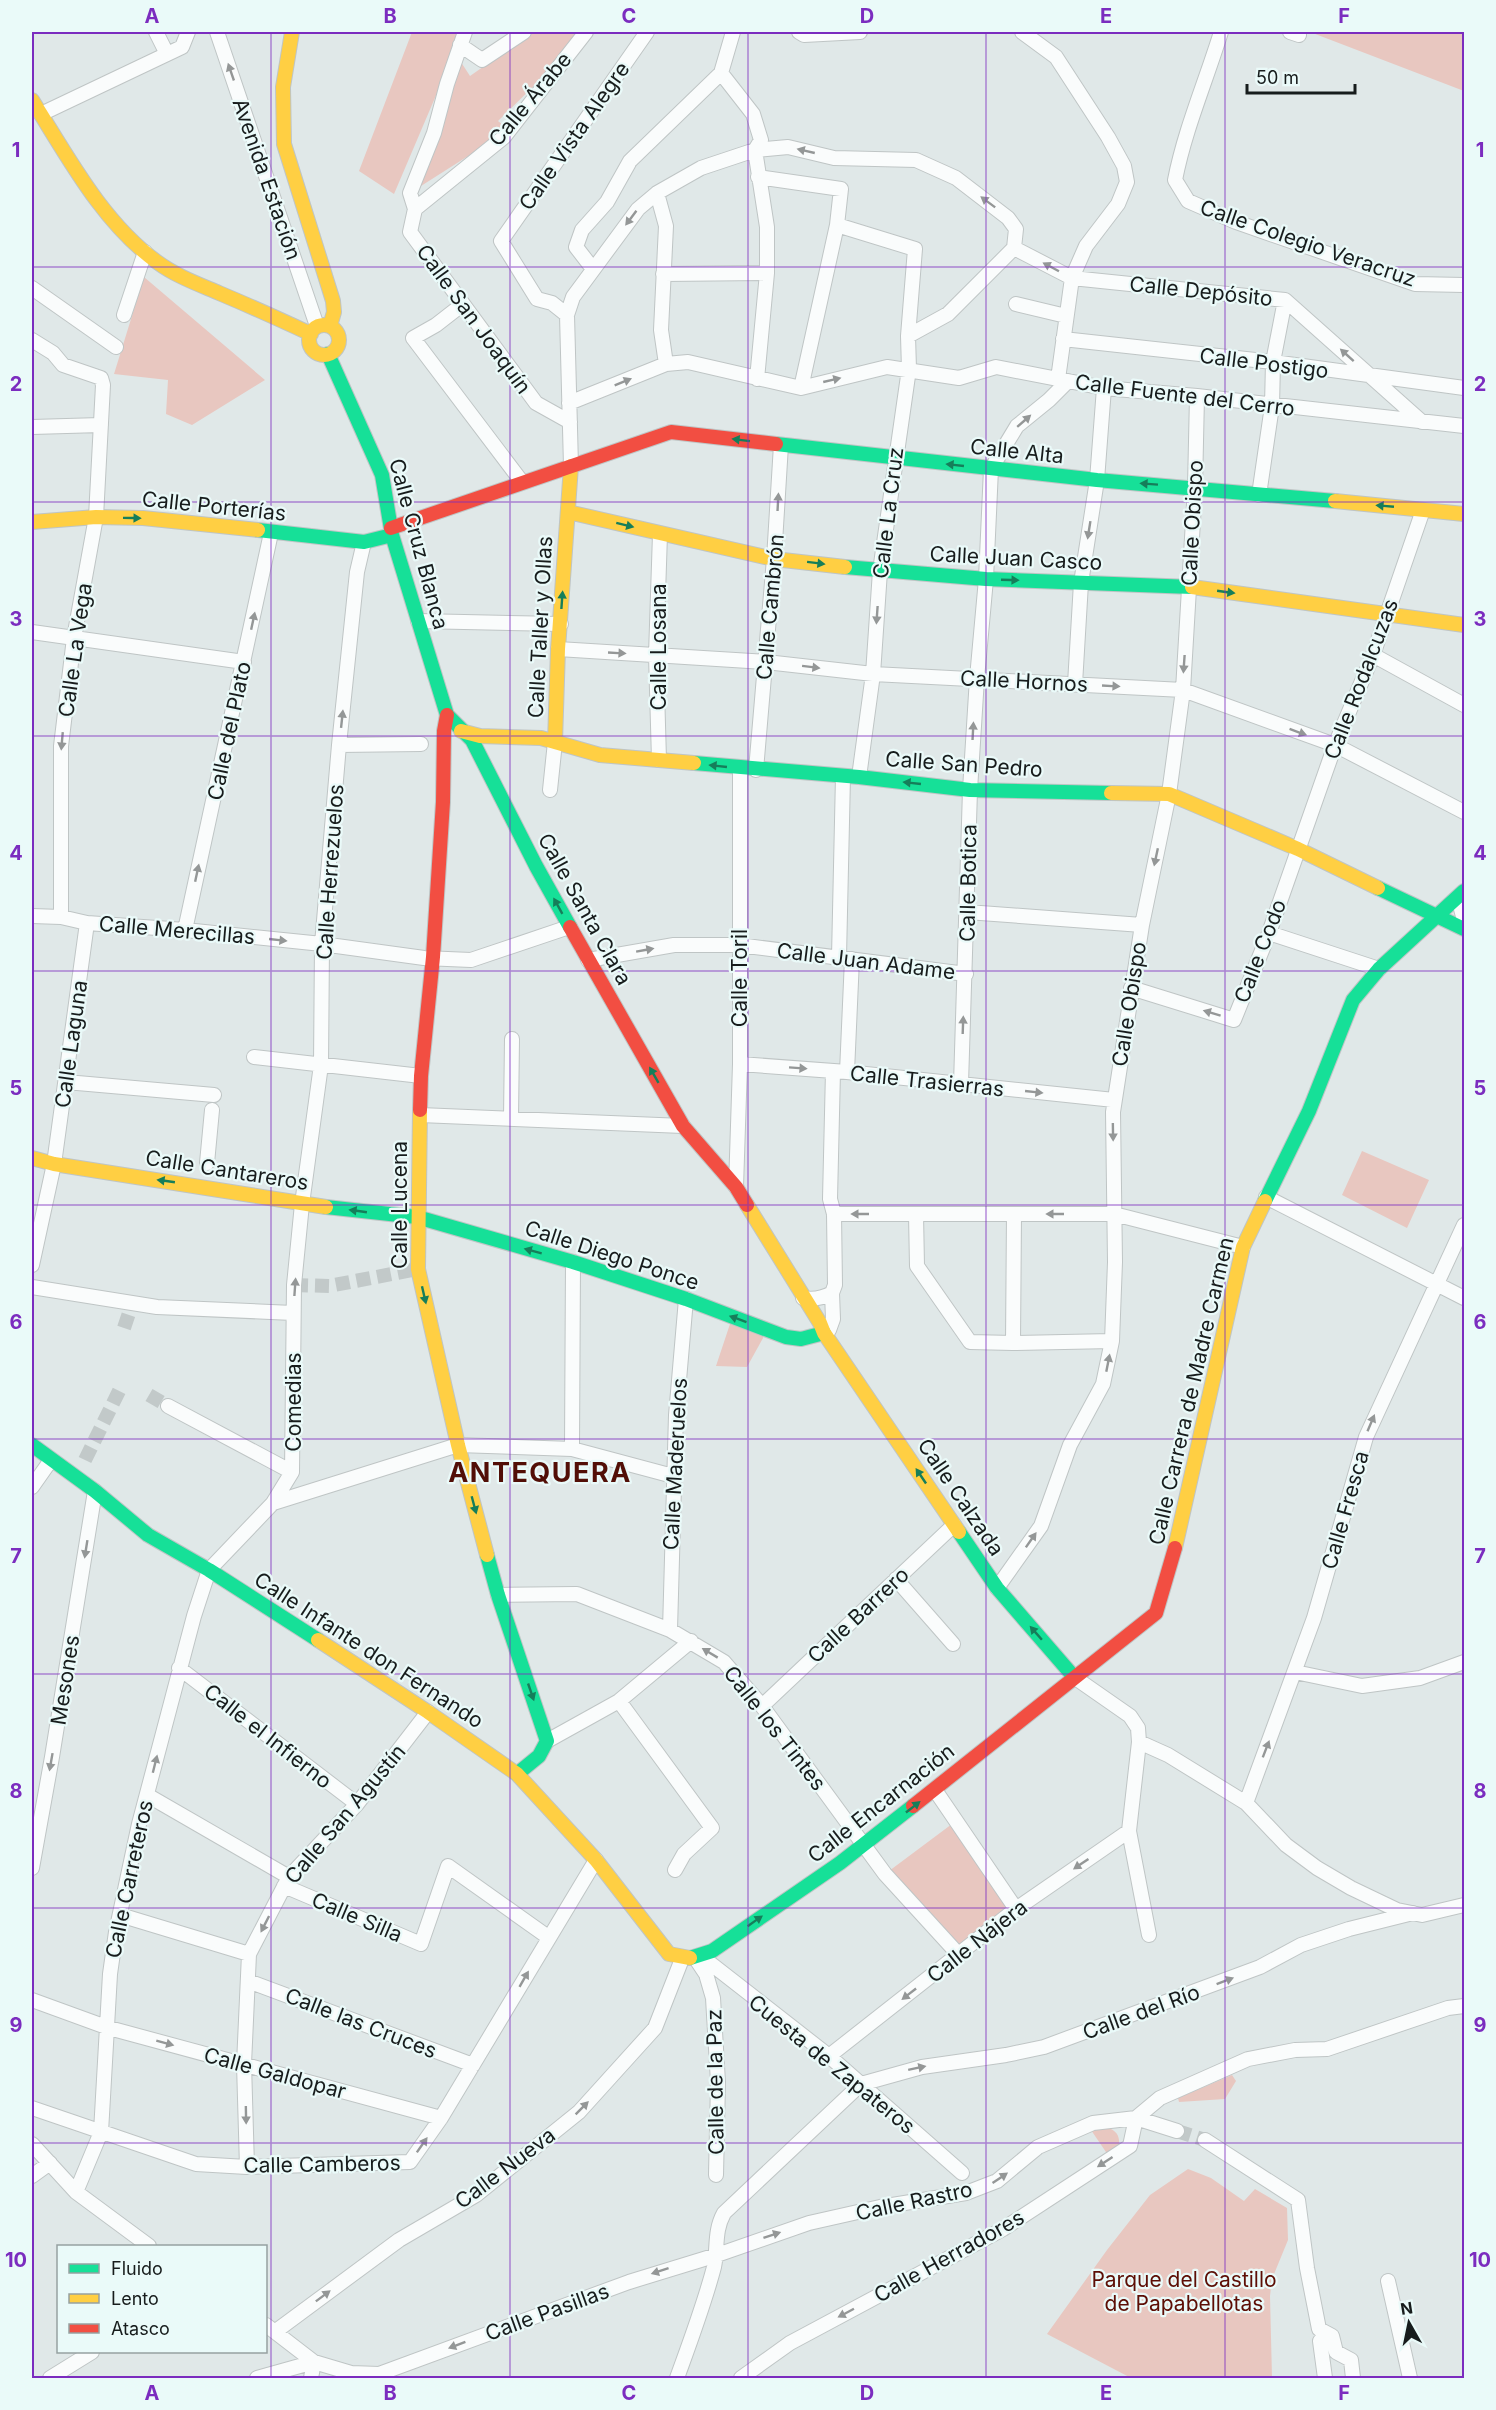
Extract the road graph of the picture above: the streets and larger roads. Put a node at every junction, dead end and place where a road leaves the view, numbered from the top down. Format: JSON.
{"nodes":[{"id":1,"x":156,"y":32,"type":"edge"},
{"id":2,"x":188,"y":32,"type":"edge"},
{"id":3,"x":217,"y":32,"type":"edge"},
{"id":4,"x":292,"y":32,"type":"edge"},
{"id":5,"x":465,"y":32,"type":"edge"},
{"id":6,"x":524,"y":32,"type":"edge"},
{"id":7,"x":586,"y":32,"type":"edge"},
{"id":8,"x":647,"y":32,"type":"edge"},
{"id":9,"x":733,"y":32,"type":"edge"},
{"id":10,"x":799,"y":32,"type":"edge"},
{"id":11,"x":860,"y":32,"type":"edge"},
{"id":12,"x":1022,"y":32,"type":"edge"},
{"id":13,"x":1221,"y":32,"type":"edge"},
{"id":14,"x":460,"y":45,"type":"junction"},
{"id":15,"x":167,"y":54,"type":"junction"},
{"id":16,"x":721,"y":73,"type":"junction"},
{"id":17,"x":32,"y":100,"type":"edge"},
{"id":18,"x":41,"y":114,"type":"junction"},
{"id":19,"x":755,"y":150,"type":"junction"},
{"id":20,"x":758,"y":177,"type":"junction"},
{"id":21,"x":657,"y":194,"type":"junction"},
{"id":22,"x":415,"y":209,"type":"junction"},
{"id":23,"x":837,"y":225,"type":"junction"},
{"id":24,"x":1014,"y":248,"type":"junction"},
{"id":25,"x":145,"y":252,"type":"junction"},
{"id":26,"x":593,"y":269,"type":"junction"},
{"id":27,"x":767,"y":273,"type":"junction"},
{"id":28,"x":663,"y":274,"type":"junction"},
{"id":29,"x":1072,"y":278,"type":"junction"},
{"id":30,"x":1464,"y":285,"type":"edge"},
{"id":31,"x":32,"y":288,"type":"edge"},
{"id":32,"x":1285,"y":300,"type":"junction"},
{"id":33,"x":463,"y":304,"type":"junction"},
{"id":34,"x":1016,"y":304,"type":"dead end"},
{"id":35,"x":124,"y":315,"type":"dead end"},
{"id":36,"x":567,"y":315,"type":"junction"},
{"id":37,"x":1066,"y":316,"type":"junction"},
{"id":38,"x":319,"y":329,"type":"junction"},
{"id":39,"x":908,"y":336,"type":"junction"},
{"id":40,"x":1063,"y":339,"type":"junction"},
{"id":41,"x":32,"y":340,"type":"edge"},
{"id":42,"x":116,"y":347,"type":"dead end"},
{"id":43,"x":328,"y":354,"type":"junction"},
{"id":44,"x":1273,"y":362,"type":"junction"},
{"id":45,"x":666,"y":364,"type":"junction"},
{"id":46,"x":909,"y":369,"type":"junction"},
{"id":47,"x":1371,"y":377,"type":"junction"},
{"id":48,"x":757,"y":379,"type":"junction"},
{"id":49,"x":1063,"y":380,"type":"junction"},
{"id":50,"x":801,"y":388,"type":"junction"},
{"id":51,"x":1104,"y":388,"type":"junction"},
{"id":52,"x":1464,"y":388,"type":"edge"},
{"id":53,"x":1197,"y":396,"type":"junction"},
{"id":54,"x":569,"y":403,"type":"junction"},
{"id":55,"x":1272,"y":406,"type":"junction"},
{"id":56,"x":570,"y":422,"type":"junction"},
{"id":57,"x":1422,"y":422,"type":"junction"},
{"id":58,"x":100,"y":425,"type":"junction"},
{"id":59,"x":1464,"y":426,"type":"edge"},
{"id":60,"x":32,"y":427,"type":"edge"},
{"id":61,"x":781,"y":445,"type":"junction"},
{"id":62,"x":895,"y":458,"type":"junction"},
{"id":63,"x":571,"y":466,"type":"junction"},
{"id":64,"x":991,"y":469,"type":"junction"},
{"id":65,"x":1097,"y":480,"type":"junction"},
{"id":66,"x":522,"y":482,"type":"junction"},
{"id":67,"x":1195,"y":487,"type":"junction"},
{"id":68,"x":1259,"y":495,"type":"junction"},
{"id":69,"x":1423,"y":510,"type":"junction"},
{"id":70,"x":568,"y":512,"type":"junction"},
{"id":71,"x":1464,"y":514,"type":"edge"},
{"id":72,"x":96,"y":517,"type":"junction"},
{"id":73,"x":32,"y":522,"type":"edge"},
{"id":74,"x":391,"y":532,"type":"junction"},
{"id":75,"x":271,"y":533,"type":"junction"},
{"id":76,"x":660,"y":534,"type":"junction"},
{"id":77,"x":364,"y":542,"type":"junction"},
{"id":78,"x":774,"y":559,"type":"junction"},
{"id":79,"x":880,"y":571,"type":"junction"},
{"id":80,"x":986,"y":579,"type":"junction"},
{"id":81,"x":1081,"y":583,"type":"junction"},
{"id":82,"x":1189,"y":587,"type":"junction"},
{"id":83,"x":1387,"y":614,"type":"junction"},
{"id":84,"x":418,"y":621,"type":"junction"},
{"id":85,"x":561,"y":624,"type":"junction"},
{"id":86,"x":1464,"y":625,"type":"edge"},
{"id":87,"x":32,"y":632,"type":"edge"},
{"id":88,"x":74,"y":639,"type":"junction"},
{"id":89,"x":558,"y":649,"type":"junction"},
{"id":90,"x":656,"y":655,"type":"junction"},
{"id":91,"x":1372,"y":655,"type":"junction"},
{"id":92,"x":244,"y":662,"type":"junction"},
{"id":93,"x":766,"y":662,"type":"junction"},
{"id":94,"x":873,"y":674,"type":"junction"},
{"id":95,"x":976,"y":678,"type":"junction"},
{"id":96,"x":1075,"y":684,"type":"junction"},
{"id":97,"x":1183,"y":690,"type":"junction"},
{"id":98,"x":1464,"y":705,"type":"edge"},
{"id":99,"x":447,"y":715,"type":"junction"},
{"id":100,"x":464,"y":732,"type":"junction"},
{"id":101,"x":444,"y":736,"type":"junction"},
{"id":102,"x":555,"y":742,"type":"junction"},
{"id":103,"x":421,"y":744,"type":"dead end"},
{"id":104,"x":339,"y":745,"type":"junction"},
{"id":105,"x":1335,"y":745,"type":"junction"},
{"id":106,"x":659,"y":760,"type":"junction"},
{"id":107,"x":740,"y":768,"type":"junction"},
{"id":108,"x":756,"y":770,"type":"junction"},
{"id":109,"x":843,"y":776,"type":"junction"},
{"id":110,"x":859,"y":777,"type":"junction"},
{"id":111,"x":550,"y":790,"type":"dead end"},
{"id":112,"x":970,"y":790,"type":"junction"},
{"id":113,"x":1169,"y":794,"type":"junction"},
{"id":114,"x":1464,"y":812,"type":"edge"},
{"id":115,"x":1298,"y":849,"type":"junction"},
{"id":116,"x":1464,"y":891,"type":"edge"},
{"id":117,"x":1464,"y":897,"type":"edge"},
{"id":118,"x":967,"y":912,"type":"junction"},
{"id":119,"x":32,"y":916,"type":"edge"},
{"id":120,"x":1440,"y":916,"type":"junction"},
{"id":121,"x":61,"y":917,"type":"junction"},
{"id":122,"x":1464,"y":920,"type":"edge"},
{"id":123,"x":87,"y":923,"type":"junction"},
{"id":124,"x":1142,"y":925,"type":"junction"},
{"id":125,"x":569,"y":927,"type":"junction"},
{"id":126,"x":1464,"y":929,"type":"edge"},
{"id":127,"x":185,"y":930,"type":"junction"},
{"id":128,"x":1269,"y":933,"type":"junction"},
{"id":129,"x":322,"y":944,"type":"junction"},
{"id":130,"x":739,"y":945,"type":"junction"},
{"id":131,"x":433,"y":957,"type":"junction"},
{"id":132,"x":846,"y":958,"type":"junction"},
{"id":133,"x":588,"y":960,"type":"junction"},
{"id":134,"x":1379,"y":969,"type":"junction"},
{"id":135,"x":966,"y":974,"type":"junction"},
{"id":136,"x":1131,"y":988,"type":"junction"},
{"id":137,"x":513,"y":1039,"type":"dead end"},
{"id":138,"x":254,"y":1057,"type":"dead end"},
{"id":139,"x":740,"y":1064,"type":"junction"},
{"id":140,"x":321,"y":1065,"type":"junction"},
{"id":141,"x":840,"y":1072,"type":"junction"},
{"id":142,"x":421,"y":1076,"type":"junction"},
{"id":143,"x":66,"y":1082,"type":"junction"},
{"id":144,"x":961,"y":1084,"type":"junction"},
{"id":145,"x":214,"y":1095,"type":"dead end"},
{"id":146,"x":1114,"y":1100,"type":"junction"},
{"id":147,"x":212,"y":1110,"type":"dead end"},
{"id":148,"x":420,"y":1115,"type":"junction"},
{"id":149,"x":511,"y":1118,"type":"junction"},
{"id":150,"x":683,"y":1126,"type":"junction"},
{"id":151,"x":32,"y":1158,"type":"edge"},
{"id":152,"x":207,"y":1163,"type":"dead end"},
{"id":153,"x":54,"y":1164,"type":"junction"},
{"id":154,"x":736,"y":1187,"type":"junction"},
{"id":155,"x":1266,"y":1197,"type":"junction"},
{"id":156,"x":302,"y":1204,"type":"junction"},
{"id":157,"x":834,"y":1214,"type":"junction"},
{"id":158,"x":916,"y":1214,"type":"junction"},
{"id":159,"x":1014,"y":1214,"type":"junction"},
{"id":160,"x":1114,"y":1214,"type":"junction"},
{"id":161,"x":417,"y":1216,"type":"junction"},
{"id":162,"x":1464,"y":1225,"type":"edge"},
{"id":163,"x":1244,"y":1247,"type":"junction"},
{"id":164,"x":573,"y":1262,"type":"junction"},
{"id":165,"x":32,"y":1265,"type":"edge"},
{"id":166,"x":1436,"y":1282,"type":"junction"},
{"id":167,"x":32,"y":1287,"type":"edge"},
{"id":168,"x":832,"y":1293,"type":"junction"},
{"id":169,"x":803,"y":1298,"type":"junction"},
{"id":170,"x":1464,"y":1298,"type":"edge"},
{"id":171,"x":686,"y":1299,"type":"junction"},
{"id":172,"x":293,"y":1313,"type":"junction"},
{"id":173,"x":824,"y":1333,"type":"junction"},
{"id":174,"x":793,"y":1338,"type":"junction"},
{"id":175,"x":1112,"y":1341,"type":"junction"},
{"id":176,"x":1013,"y":1343,"type":"junction"},
{"id":177,"x":841,"y":1359,"type":"junction"},
{"id":178,"x":168,"y":1406,"type":"tunnel mouth"},
{"id":179,"x":32,"y":1445,"type":"edge"},
{"id":180,"x":458,"y":1445,"type":"junction"},
{"id":181,"x":572,"y":1449,"type":"junction"},
{"id":182,"x":51,"y":1460,"type":"junction"},
{"id":183,"x":292,"y":1472,"type":"junction"},
{"id":184,"x":673,"y":1476,"type":"junction"},
{"id":185,"x":32,"y":1487,"type":"edge"},
{"id":186,"x":95,"y":1491,"type":"junction"},
{"id":187,"x":273,"y":1503,"type":"junction"},
{"id":188,"x":954,"y":1525,"type":"junction"},
{"id":189,"x":209,"y":1570,"type":"junction"},
{"id":190,"x":896,"y":1579,"type":"junction"},
{"id":191,"x":997,"y":1588,"type":"junction"},
{"id":192,"x":498,"y":1595,"type":"junction"},
{"id":193,"x":670,"y":1630,"type":"junction"},
{"id":194,"x":691,"y":1641,"type":"junction"},
{"id":195,"x":953,"y":1644,"type":"dead end"},
{"id":196,"x":1464,"y":1662,"type":"edge"},
{"id":197,"x":179,"y":1668,"type":"junction"},
{"id":198,"x":1295,"y":1672,"type":"junction"},
{"id":199,"x":1074,"y":1677,"type":"junction"},
{"id":200,"x":620,"y":1701,"type":"junction"},
{"id":201,"x":762,"y":1706,"type":"junction"},
{"id":202,"x":428,"y":1712,"type":"junction"},
{"id":203,"x":547,"y":1741,"type":"junction"},
{"id":204,"x":1139,"y":1742,"type":"junction"},
{"id":205,"x":518,"y":1774,"type":"junction"},
{"id":206,"x":935,"y":1790,"type":"junction"},
{"id":207,"x":147,"y":1796,"type":"junction"},
{"id":208,"x":1246,"y":1803,"type":"junction"},
{"id":209,"x":357,"y":1804,"type":"junction"},
{"id":210,"x":1129,"y":1831,"type":"junction"},
{"id":211,"x":863,"y":1846,"type":"junction"},
{"id":212,"x":596,"y":1860,"type":"junction"},
{"id":213,"x":32,"y":1868,"type":"edge"},
{"id":214,"x":675,"y":1870,"type":"dead end"},
{"id":215,"x":286,"y":1881,"type":"junction"},
{"id":216,"x":1464,"y":1905,"type":"edge"},
{"id":217,"x":1016,"y":1909,"type":"junction"},
{"id":218,"x":1413,"y":1913,"type":"junction"},
{"id":219,"x":120,"y":1915,"type":"junction"},
{"id":220,"x":1149,"y":1935,"type":"dead end"},
{"id":221,"x":548,"y":1937,"type":"junction"},
{"id":222,"x":249,"y":1954,"type":"junction"},
{"id":223,"x":959,"y":1955,"type":"junction"},
{"id":224,"x":696,"y":1956,"type":"junction"},
{"id":225,"x":248,"y":1980,"type":"junction"},
{"id":226,"x":32,"y":2000,"type":"edge"},
{"id":227,"x":1464,"y":2006,"type":"edge"},
{"id":228,"x":109,"y":2028,"type":"junction"},
{"id":229,"x":829,"y":2056,"type":"junction"},
{"id":230,"x":244,"y":2064,"type":"junction"},
{"id":231,"x":473,"y":2065,"type":"junction"},
{"id":232,"x":861,"y":2084,"type":"junction"},
{"id":233,"x":32,"y":2108,"type":"edge"},
{"id":234,"x":441,"y":2118,"type":"junction"},
{"id":235,"x":1136,"y":2118,"type":"junction"},
{"id":236,"x":1177,"y":2131,"type":"tunnel mouth"},
{"id":237,"x":101,"y":2132,"type":"junction"},
{"id":238,"x":1205,"y":2140,"type":"tunnel mouth"},
{"id":239,"x":32,"y":2144,"type":"edge"},
{"id":240,"x":50,"y":2163,"type":"junction"},
{"id":241,"x":247,"y":2168,"type":"junction"},
{"id":242,"x":962,"y":2173,"type":"dead end"},
{"id":243,"x":716,"y":2175,"type":"dead end"},
{"id":244,"x":32,"y":2176,"type":"edge"},
{"id":245,"x":76,"y":2192,"type":"junction"},
{"id":246,"x":146,"y":2245,"type":"edge"},
{"id":247,"x":717,"y":2255,"type":"junction"},
{"id":248,"x":1388,"y":2281,"type":"dead end"},
{"id":249,"x":271,"y":2328,"type":"edge"},
{"id":250,"x":1320,"y":2340,"type":"dead end"},
{"id":251,"x":90,"y":2353,"type":"edge"},
{"id":252,"x":314,"y":2362,"type":"junction"},
{"id":253,"x":381,"y":2377,"type":"edge"},
{"id":254,"x":50,"y":2379,"type":"edge"},
{"id":255,"x":257,"y":2379,"type":"edge"},
{"id":256,"x":311,"y":2379,"type":"edge"},
{"id":257,"x":677,"y":2379,"type":"edge"},
{"id":258,"x":741,"y":2379,"type":"edge"},
{"id":259,"x":1325,"y":2379,"type":"edge"},
{"id":260,"x":1353,"y":2379,"type":"edge"},
{"id":261,"x":1410,"y":2379,"type":"edge"}],
"edges":[{"from":1,"to":15,"type":"street"},
{"from":2,"to":15,"type":"street"},
{"from":38,"to":3,"type":"street","name":"Avenida Estación","one_way":true},
{"from":4,"to":38,"type":"street"},
{"from":5,"to":14,"type":"street"},
{"from":6,"to":14,"type":"street"},
{"from":7,"to":22,"type":"street","name":"Calle Árabe"},
{"from":8,"to":36,"type":"street","name":"Calle Vista Alegre"},
{"from":9,"to":16,"type":"street"},
{"from":10,"to":11,"type":"street"},
{"from":12,"to":29,"type":"street"},
{"from":13,"to":30,"type":"street","name":"Calle Colegio Veracruz"},
{"from":14,"to":22,"type":"street"},
{"from":15,"to":18,"type":"street"},
{"from":16,"to":19,"type":"street"},
{"from":16,"to":26,"type":"street"},
{"from":17,"to":18,"type":"street"},
{"from":18,"to":25,"type":"street"},
{"from":19,"to":20,"type":"street"},
{"from":19,"to":21,"type":"street"},
{"from":24,"to":19,"type":"street","one_way":true},
{"from":20,"to":23,"type":"street"},
{"from":20,"to":27,"type":"street"},
{"from":21,"to":26,"type":"street","one_way":true},
{"from":21,"to":28,"type":"street"},
{"from":22,"to":33,"type":"street","name":"Calle San Joaquín"},
{"from":23,"to":39,"type":"street","name":"Calle La Cruz"},
{"from":23,"to":50,"type":"street"},
{"from":29,"to":24,"type":"street","name":"Calle Depósito","one_way":true},
{"from":24,"to":39,"type":"street"},
{"from":25,"to":35,"type":"street"},
{"from":25,"to":38,"type":"street"},
{"from":26,"to":36,"type":"street"},
{"from":27,"to":28,"type":"street"},
{"from":27,"to":48,"type":"street"},
{"from":28,"to":45,"type":"street"},
{"from":29,"to":32,"type":"street","name":"Calle Depósito"},
{"from":29,"to":37,"type":"street"},
{"from":31,"to":42,"type":"street"},
{"from":32,"to":44,"type":"street"},
{"from":47,"to":32,"type":"street","name":"Calle Depósito","one_way":true},
{"from":33,"to":56,"type":"street","name":"Calle San Joaquín"},
{"from":33,"to":66,"type":"street"},
{"from":34,"to":37,"type":"street"},
{"from":36,"to":54,"type":"street"},
{"from":37,"to":40,"type":"street"},
{"from":38,"to":43,"type":"street"},
{"from":38,"to":43,"type":"street"},
{"from":39,"to":46,"type":"street","name":"Calle La Cruz"},
{"from":40,"to":44,"type":"street","name":"Calle Postigo"},
{"from":40,"to":49,"type":"street"},
{"from":41,"to":58,"type":"street","name":"Calle La Vega"},
{"from":43,"to":74,"type":"street","name":"Calle Cruz Blanca"},
{"from":44,"to":47,"type":"street","name":"Calle Postigo"},
{"from":44,"to":55,"type":"street"},
{"from":45,"to":48,"type":"street"},
{"from":54,"to":45,"type":"street","one_way":true},
{"from":46,"to":49,"type":"street","name":"Calle Fuente del Cerro"},
{"from":50,"to":46,"type":"street","name":"Calle Fuente del Cerro","one_way":true},
{"from":46,"to":62,"type":"street","name":"Calle La Cruz"},
{"from":47,"to":52,"type":"street","name":"Calle Postigo"},
{"from":47,"to":57,"type":"street","name":"Calle Depósito"},
{"from":48,"to":50,"type":"street"},
{"from":49,"to":51,"type":"street","name":"Calle Fuente del Cerro"},
{"from":64,"to":49,"type":"street","one_way":true},
{"from":51,"to":53,"type":"street","name":"Calle Fuente del Cerro"},
{"from":51,"to":65,"type":"street"},
{"from":53,"to":55,"type":"street","name":"Calle Fuente del Cerro"},
{"from":53,"to":67,"type":"street","name":"Calle Obispo"},
{"from":54,"to":56,"type":"street"},
{"from":55,"to":57,"type":"street","name":"Calle Fuente del Cerro"},
{"from":55,"to":68,"type":"street"},
{"from":56,"to":63,"type":"street"},
{"from":57,"to":59,"type":"street","name":"Calle Fuente del Cerro"},
{"from":58,"to":60,"type":"street"},
{"from":58,"to":72,"type":"street","name":"Calle La Vega"},
{"from":61,"to":62,"type":"street","name":"Calle Alta"},
{"from":61,"to":63,"type":"street","name":"Calle Alta","one_way":true},
{"from":78,"to":61,"type":"street","name":"Calle Cambrón","one_way":true},
{"from":64,"to":62,"type":"street","name":"Calle Alta","one_way":true},
{"from":62,"to":79,"type":"street","name":"Calle La Cruz"},
{"from":63,"to":66,"type":"street","name":"Calle Alta"},
{"from":63,"to":70,"type":"street","name":"Calle Taller y Ollas"},
{"from":64,"to":65,"type":"street","name":"Calle Alta"},
{"from":64,"to":80,"type":"street","name":"Calle Botica"},
{"from":67,"to":65,"type":"street","name":"Calle Alta","one_way":true},
{"from":65,"to":81,"type":"street","one_way":true},
{"from":66,"to":74,"type":"street","name":"Calle Porterías"},
{"from":67,"to":68,"type":"street","name":"Calle Alta"},
{"from":67,"to":82,"type":"street","name":"Calle Obispo"},
{"from":69,"to":68,"type":"street","name":"Calle Alta","one_way":true},
{"from":69,"to":71,"type":"street","name":"Calle Alta"},
{"from":69,"to":83,"type":"street","name":"Calle Rodalcuzas"},
{"from":70,"to":76,"type":"street","name":"Calle Juan Casco","one_way":true},
{"from":85,"to":70,"type":"street","name":"Calle Taller y Ollas","one_way":true},
{"from":72,"to":73,"type":"street","name":"Calle Porterías"},
{"from":72,"to":75,"type":"street","name":"Calle Porterías","one_way":true},
{"from":72,"to":88,"type":"street","name":"Calle La Vega"},
{"from":74,"to":77,"type":"street","name":"Calle Porterías"},
{"from":74,"to":84,"type":"street","name":"Calle Cruz Blanca"},
{"from":75,"to":77,"type":"street","name":"Calle Porterías"},
{"from":92,"to":75,"type":"street","name":"Calle del Plato","one_way":true},
{"from":76,"to":78,"type":"street","name":"Calle Juan Casco"},
{"from":76,"to":90,"type":"street","name":"Calle Losana"},
{"from":104,"to":77,"type":"street","name":"Calle Herrezuelos","one_way":true},
{"from":78,"to":79,"type":"street","name":"Calle Juan Casco","one_way":true},
{"from":78,"to":93,"type":"street","name":"Calle Cambrón"},
{"from":79,"to":80,"type":"street","name":"Calle Juan Casco"},
{"from":79,"to":94,"type":"street","name":"Calle La Cruz","one_way":true},
{"from":80,"to":81,"type":"street","name":"Calle Juan Casco","one_way":true},
{"from":80,"to":95,"type":"street","name":"Calle Botica"},
{"from":81,"to":82,"type":"street","name":"Calle Juan Casco"},
{"from":81,"to":96,"type":"street"},
{"from":82,"to":83,"type":"street","name":"Calle Juan Casco","one_way":true},
{"from":82,"to":97,"type":"street","name":"Calle Obispo","one_way":true},
{"from":83,"to":86,"type":"street","name":"Calle Juan Casco"},
{"from":83,"to":91,"type":"street","name":"Calle Rodalcuzas"},
{"from":84,"to":85,"type":"street"},
{"from":84,"to":99,"type":"street","name":"Calle Cruz Blanca"},
{"from":85,"to":89,"type":"street","name":"Calle Taller y Ollas"},
{"from":87,"to":88,"type":"street"},
{"from":88,"to":92,"type":"street"},
{"from":88,"to":121,"type":"street","name":"Calle La Vega","one_way":true},
{"from":89,"to":90,"type":"street","name":"Calle Hornos","one_way":true},
{"from":89,"to":102,"type":"street","name":"Calle Taller y Ollas"},
{"from":90,"to":93,"type":"street","name":"Calle Hornos"},
{"from":90,"to":106,"type":"street","name":"Calle Losana"},
{"from":91,"to":98,"type":"street"},
{"from":91,"to":105,"type":"street","name":"Calle Rodalcuzas"},
{"from":127,"to":92,"type":"street","name":"Calle del Plato","one_way":true},
{"from":93,"to":94,"type":"street","name":"Calle Hornos","one_way":true},
{"from":93,"to":108,"type":"street","name":"Calle Cambrón"},
{"from":94,"to":95,"type":"street","name":"Calle Hornos"},
{"from":94,"to":110,"type":"street","name":"Calle La Cruz"},
{"from":95,"to":96,"type":"street","name":"Calle Hornos"},
{"from":112,"to":95,"type":"street","name":"Calle Botica","one_way":true},
{"from":96,"to":97,"type":"street","name":"Calle Hornos","one_way":true},
{"from":97,"to":105,"type":"street","name":"Calle Hornos","one_way":true},
{"from":97,"to":113,"type":"street","name":"Calle Obispo"},
{"from":99,"to":100,"type":"street","name":"Calle Santa Clara"},
{"from":99,"to":101,"type":"street","name":"Calle Lucena"},
{"from":100,"to":101,"type":"street","name":"Calle San Pedro"},
{"from":100,"to":102,"type":"street","name":"Calle San Pedro"},
{"from":125,"to":100,"type":"street","name":"Calle Santa Clara","one_way":true},
{"from":101,"to":131,"type":"street","name":"Calle Lucena"},
{"from":102,"to":106,"type":"street","name":"Calle San Pedro"},
{"from":102,"to":111,"type":"street","name":"Calle Taller y Ollas"},
{"from":103,"to":104,"type":"street"},
{"from":104,"to":129,"type":"street","name":"Calle Herrezuelos"},
{"from":105,"to":114,"type":"street","name":"Calle Hornos"},
{"from":105,"to":115,"type":"street","name":"Calle Rodalcuzas"},
{"from":107,"to":106,"type":"street","name":"Calle San Pedro","one_way":true},
{"from":107,"to":108,"type":"street","name":"Calle San Pedro"},
{"from":107,"to":130,"type":"street","name":"Calle Toril"},
{"from":108,"to":109,"type":"street","name":"Calle San Pedro"},
{"from":109,"to":110,"type":"street","name":"Calle San Pedro"},
{"from":109,"to":132,"type":"street"},
{"from":112,"to":110,"type":"street","name":"Calle San Pedro","one_way":true},
{"from":112,"to":113,"type":"street","name":"Calle San Pedro"},
{"from":112,"to":118,"type":"street","name":"Calle Botica"},
{"from":113,"to":115,"type":"street","name":"Calle San Pedro"},
{"from":113,"to":124,"type":"street","name":"Calle Obispo","one_way":true},
{"from":115,"to":120,"type":"street","name":"Calle San Pedro"},
{"from":115,"to":128,"type":"street","name":"Calle Codo"},
{"from":116,"to":120,"type":"street","name":"Calle Carrera de Madre Carmen"},
{"from":117,"to":122,"type":"street"},
{"from":118,"to":124,"type":"street"},
{"from":118,"to":135,"type":"street","name":"Calle Botica"},
{"from":119,"to":121,"type":"street","name":"Calle Merecillas"},
{"from":120,"to":126,"type":"street","name":"Calle San Pedro"},
{"from":120,"to":134,"type":"street","name":"Calle Carrera de Madre Carmen"},
{"from":121,"to":123,"type":"street","name":"Calle Merecillas"},
{"from":123,"to":127,"type":"street","name":"Calle Merecillas"},
{"from":123,"to":143,"type":"street","name":"Calle Laguna"},
{"from":124,"to":136,"type":"street","name":"Calle Obispo"},
{"from":125,"to":131,"type":"street","name":"Calle Merecillas"},
{"from":125,"to":133,"type":"street","name":"Calle Santa Clara"},
{"from":127,"to":129,"type":"street","name":"Calle Merecillas","one_way":true},
{"from":128,"to":134,"type":"street"},
{"from":128,"to":136,"type":"street","name":"Calle Codo","one_way":true},
{"from":129,"to":131,"type":"street","name":"Calle Merecillas"},
{"from":129,"to":140,"type":"street","name":"Calle Herrezuelos"},
{"from":130,"to":132,"type":"street","name":"Calle Juan Adame"},
{"from":133,"to":130,"type":"street","name":"Calle Juan Adame","one_way":true},
{"from":130,"to":139,"type":"street","name":"Calle Toril"},
{"from":131,"to":142,"type":"street","name":"Calle Lucena"},
{"from":132,"to":135,"type":"street","name":"Calle Juan Adame"},
{"from":132,"to":141,"type":"street"},
{"from":150,"to":133,"type":"street","name":"Calle Santa Clara","one_way":true},
{"from":134,"to":155,"type":"street","name":"Calle Carrera de Madre Carmen"},
{"from":144,"to":135,"type":"street","name":"Calle Botica","one_way":true},
{"from":136,"to":146,"type":"street","name":"Calle Obispo"},
{"from":137,"to":149,"type":"street"},
{"from":138,"to":140,"type":"street"},
{"from":139,"to":141,"type":"street","name":"Calle Trasierras","one_way":true},
{"from":139,"to":154,"type":"street","name":"Calle Toril"},
{"from":140,"to":142,"type":"street"},
{"from":140,"to":156,"type":"street","name":"Calle Herrezuelos"},
{"from":141,"to":144,"type":"street","name":"Calle Trasierras"},
{"from":141,"to":157,"type":"street"},
{"from":142,"to":148,"type":"street","name":"Calle Lucena"},
{"from":143,"to":145,"type":"street"},
{"from":143,"to":153,"type":"street","name":"Calle Laguna"},
{"from":144,"to":146,"type":"street","name":"Calle Trasierras","one_way":true},
{"from":146,"to":160,"type":"street","name":"Calle Obispo","one_way":true},
{"from":147,"to":152,"type":"street"},
{"from":148,"to":149,"type":"street"},
{"from":148,"to":161,"type":"street","name":"Calle Lucena"},
{"from":149,"to":150,"type":"street"},
{"from":150,"to":154,"type":"street","name":"Calle Santa Clara"},
{"from":151,"to":153,"type":"street","name":"Calle Cantareros"},
{"from":156,"to":153,"type":"street","name":"Calle Cantareros","one_way":true},
{"from":153,"to":165,"type":"street","name":"Calle Laguna"},
{"from":154,"to":169,"type":"street","name":"Calle Calzada"},
{"from":155,"to":163,"type":"street","name":"Calle Carrera de Madre Carmen"},
{"from":155,"to":166,"type":"street"},
{"from":161,"to":156,"type":"street","name":"Calle Cantareros","one_way":true},
{"from":172,"to":156,"type":"street","name":"Comedias","one_way":true},
{"from":158,"to":157,"type":"street","one_way":true},
{"from":157,"to":168,"type":"street"},
{"from":158,"to":159,"type":"street"},
{"from":158,"to":176,"type":"street"},
{"from":160,"to":159,"type":"street","one_way":true},
{"from":159,"to":176,"type":"street"},
{"from":160,"to":163,"type":"street"},
{"from":160,"to":175,"type":"street","name":"Calle Obispo"},
{"from":164,"to":161,"type":"street","name":"Calle Diego Ponce","one_way":true},
{"from":161,"to":180,"type":"street","name":"Calle Lucena","one_way":true},
{"from":162,"to":166,"type":"street","name":"Calle Fresca"},
{"from":163,"to":199,"type":"street","name":"Calle Carrera de Madre Carmen"},
{"from":164,"to":171,"type":"street","name":"Calle Diego Ponce"},
{"from":164,"to":181,"type":"street"},
{"from":166,"to":170,"type":"street"},
{"from":198,"to":166,"type":"street","name":"Calle Fresca","one_way":true},
{"from":167,"to":172,"type":"street"},
{"from":168,"to":169,"type":"street"},
{"from":168,"to":173,"type":"street"},
{"from":169,"to":173,"type":"street","name":"Calle Calzada"},
{"from":174,"to":171,"type":"street","name":"Calle Diego Ponce","one_way":true},
{"from":171,"to":184,"type":"street","name":"Calle Maderuelos"},
{"from":172,"to":183,"type":"street","name":"Comedias"},
{"from":173,"to":174,"type":"street","name":"Calle Diego Ponce"},
{"from":173,"to":177,"type":"street","name":"Calle Calzada"},
{"from":174,"to":177,"type":"street","name":"Calle Diego Ponce"},
{"from":175,"to":176,"type":"street"},
{"from":191,"to":175,"type":"street","name":"Calle Obispo","one_way":true},
{"from":188,"to":177,"type":"street","name":"Calle Calzada","one_way":true},
{"from":178,"to":183,"type":"street"},
{"from":179,"to":182,"type":"street","name":"Calle Infante don Fernando"},
{"from":180,"to":181,"type":"street"},
{"from":180,"to":187,"type":"street"},
{"from":180,"to":192,"type":"street","name":"Calle Lucena","one_way":true},
{"from":181,"to":184,"type":"street"},
{"from":182,"to":185,"type":"street"},
{"from":182,"to":186,"type":"street","name":"Calle Infante don Fernando"},
{"from":183,"to":187,"type":"street","name":"Comedias"},
{"from":184,"to":193,"type":"street","name":"Calle Maderuelos"},
{"from":186,"to":189,"type":"street","name":"Calle Infante don Fernando"},
{"from":186,"to":213,"type":"street","name":"Mesones","one_way":true},
{"from":187,"to":189,"type":"street","name":"Comedias"},
{"from":188,"to":190,"type":"street","name":"Calle Barrero"},
{"from":188,"to":191,"type":"street","name":"Calle Calzada"},
{"from":189,"to":197,"type":"street","name":"Calle Carreteros"},
{"from":189,"to":202,"type":"street","name":"Calle Infante don Fernando"},
{"from":190,"to":195,"type":"street"},
{"from":190,"to":201,"type":"street","name":"Calle Barrero"},
{"from":199,"to":191,"type":"street","name":"Calle Calzada","one_way":true},
{"from":192,"to":193,"type":"street","name":"Calle los Tintes"},
{"from":192,"to":203,"type":"street","name":"Calle Lucena","one_way":true},
{"from":193,"to":194,"type":"street","name":"Calle los Tintes"},
{"from":194,"to":200,"type":"street"},
{"from":201,"to":194,"type":"street","name":"Calle los Tintes","one_way":true},
{"from":196,"to":198,"type":"street"},
{"from":207,"to":197,"type":"street","name":"Calle Carreteros","one_way":true},
{"from":197,"to":209,"type":"street","name":"Calle el Infierno"},
{"from":208,"to":198,"type":"street","name":"Calle Fresca","one_way":true},
{"from":199,"to":204,"type":"street"},
{"from":199,"to":206,"type":"street","name":"Calle Encarnación"},
{"from":200,"to":203,"type":"street"},
{"from":200,"to":214,"type":"street"},
{"from":201,"to":211,"type":"street","name":"Calle los Tintes"},
{"from":202,"to":205,"type":"street","name":"Calle Infante don Fernando"},
{"from":202,"to":209,"type":"street","name":"Calle San Agustín"},
{"from":203,"to":205,"type":"street"},
{"from":204,"to":208,"type":"street"},
{"from":204,"to":210,"type":"street"},
{"from":205,"to":212,"type":"street","name":"Calle Infante don Fernando"},
{"from":211,"to":206,"type":"street","name":"Calle Encarnación","one_way":true},
{"from":206,"to":217,"type":"street"},
{"from":207,"to":215,"type":"street"},
{"from":207,"to":219,"type":"street","name":"Calle Carreteros"},
{"from":208,"to":218,"type":"street"},
{"from":209,"to":215,"type":"street","name":"Calle San Agustín"},
{"from":210,"to":217,"type":"street","name":"Calle Nájera","one_way":true},
{"from":210,"to":220,"type":"street"},
{"from":211,"to":223,"type":"street","name":"Calle los Tintes"},
{"from":224,"to":211,"type":"street","name":"Calle Encarnación","one_way":true},
{"from":212,"to":221,"type":"street","name":"Calle Camberos"},
{"from":212,"to":224,"type":"street","name":"Calle Infante don Fernando"},
{"from":215,"to":221,"type":"street","name":"Calle Silla"},
{"from":215,"to":222,"type":"street","name":"Calle San Agustín","one_way":true},
{"from":216,"to":218,"type":"street"},
{"from":217,"to":223,"type":"street","name":"Calle Nájera"},
{"from":232,"to":218,"type":"street","name":"Calle del Río","one_way":true},
{"from":219,"to":222,"type":"street"},
{"from":219,"to":228,"type":"street","name":"Calle Carreteros"},
{"from":231,"to":221,"type":"street","name":"Calle Camberos","one_way":true},
{"from":222,"to":225,"type":"street","name":"Calle San Agustín"},
{"from":223,"to":229,"type":"street","name":"Calle Nájera","one_way":true},
{"from":224,"to":229,"type":"street","name":"Cuesta de Zapateros"},
{"from":224,"to":243,"type":"street","name":"Calle de la Paz"},
{"from":249,"to":224,"type":"street","name":"Calle Nueva","one_way":true},
{"from":225,"to":230,"type":"street","name":"Calle San Agustín"},
{"from":225,"to":231,"type":"street","name":"Calle las Cruces"},
{"from":226,"to":228,"type":"street","name":"Calle Galdopar"},
{"from":227,"to":235,"type":"street"},
{"from":228,"to":230,"type":"street","name":"Calle Galdopar","one_way":true},
{"from":228,"to":237,"type":"street","name":"Calle Carreteros"},
{"from":229,"to":232,"type":"street","name":"Cuesta de Zapateros"},
{"from":230,"to":234,"type":"street","name":"Calle Galdopar"},
{"from":230,"to":241,"type":"street","name":"Calle San Agustín","one_way":true},
{"from":231,"to":234,"type":"street","name":"Calle Camberos"},
{"from":232,"to":242,"type":"street","name":"Cuesta de Zapateros"},
{"from":232,"to":247,"type":"street"},
{"from":233,"to":237,"type":"street","name":"Calle Camberos"},
{"from":241,"to":234,"type":"street","name":"Calle Camberos","one_way":true},
{"from":235,"to":236,"type":"street"},
{"from":247,"to":235,"type":"street","name":"Calle Rastro","one_way":true},
{"from":235,"to":258,"type":"street","name":"Calle Herradores","one_way":true},
{"from":237,"to":241,"type":"street","name":"Calle Camberos"},
{"from":237,"to":245,"type":"street","name":"Calle Carreteros"},
{"from":238,"to":260,"type":"street"},
{"from":239,"to":240,"type":"street"},
{"from":240,"to":244,"type":"street"},
{"from":240,"to":245,"type":"street"},
{"from":245,"to":246,"type":"street"},
{"from":247,"to":253,"type":"street","name":"Calle Pasillas","one_way":true},
{"from":247,"to":257,"type":"street"},
{"from":248,"to":261,"type":"street"},
{"from":249,"to":252,"type":"street"},
{"from":250,"to":259,"type":"street"},
{"from":251,"to":254,"type":"street"},
{"from":252,"to":253,"type":"street"},
{"from":252,"to":255,"type":"street"},
{"from":252,"to":256,"type":"street"}]}
